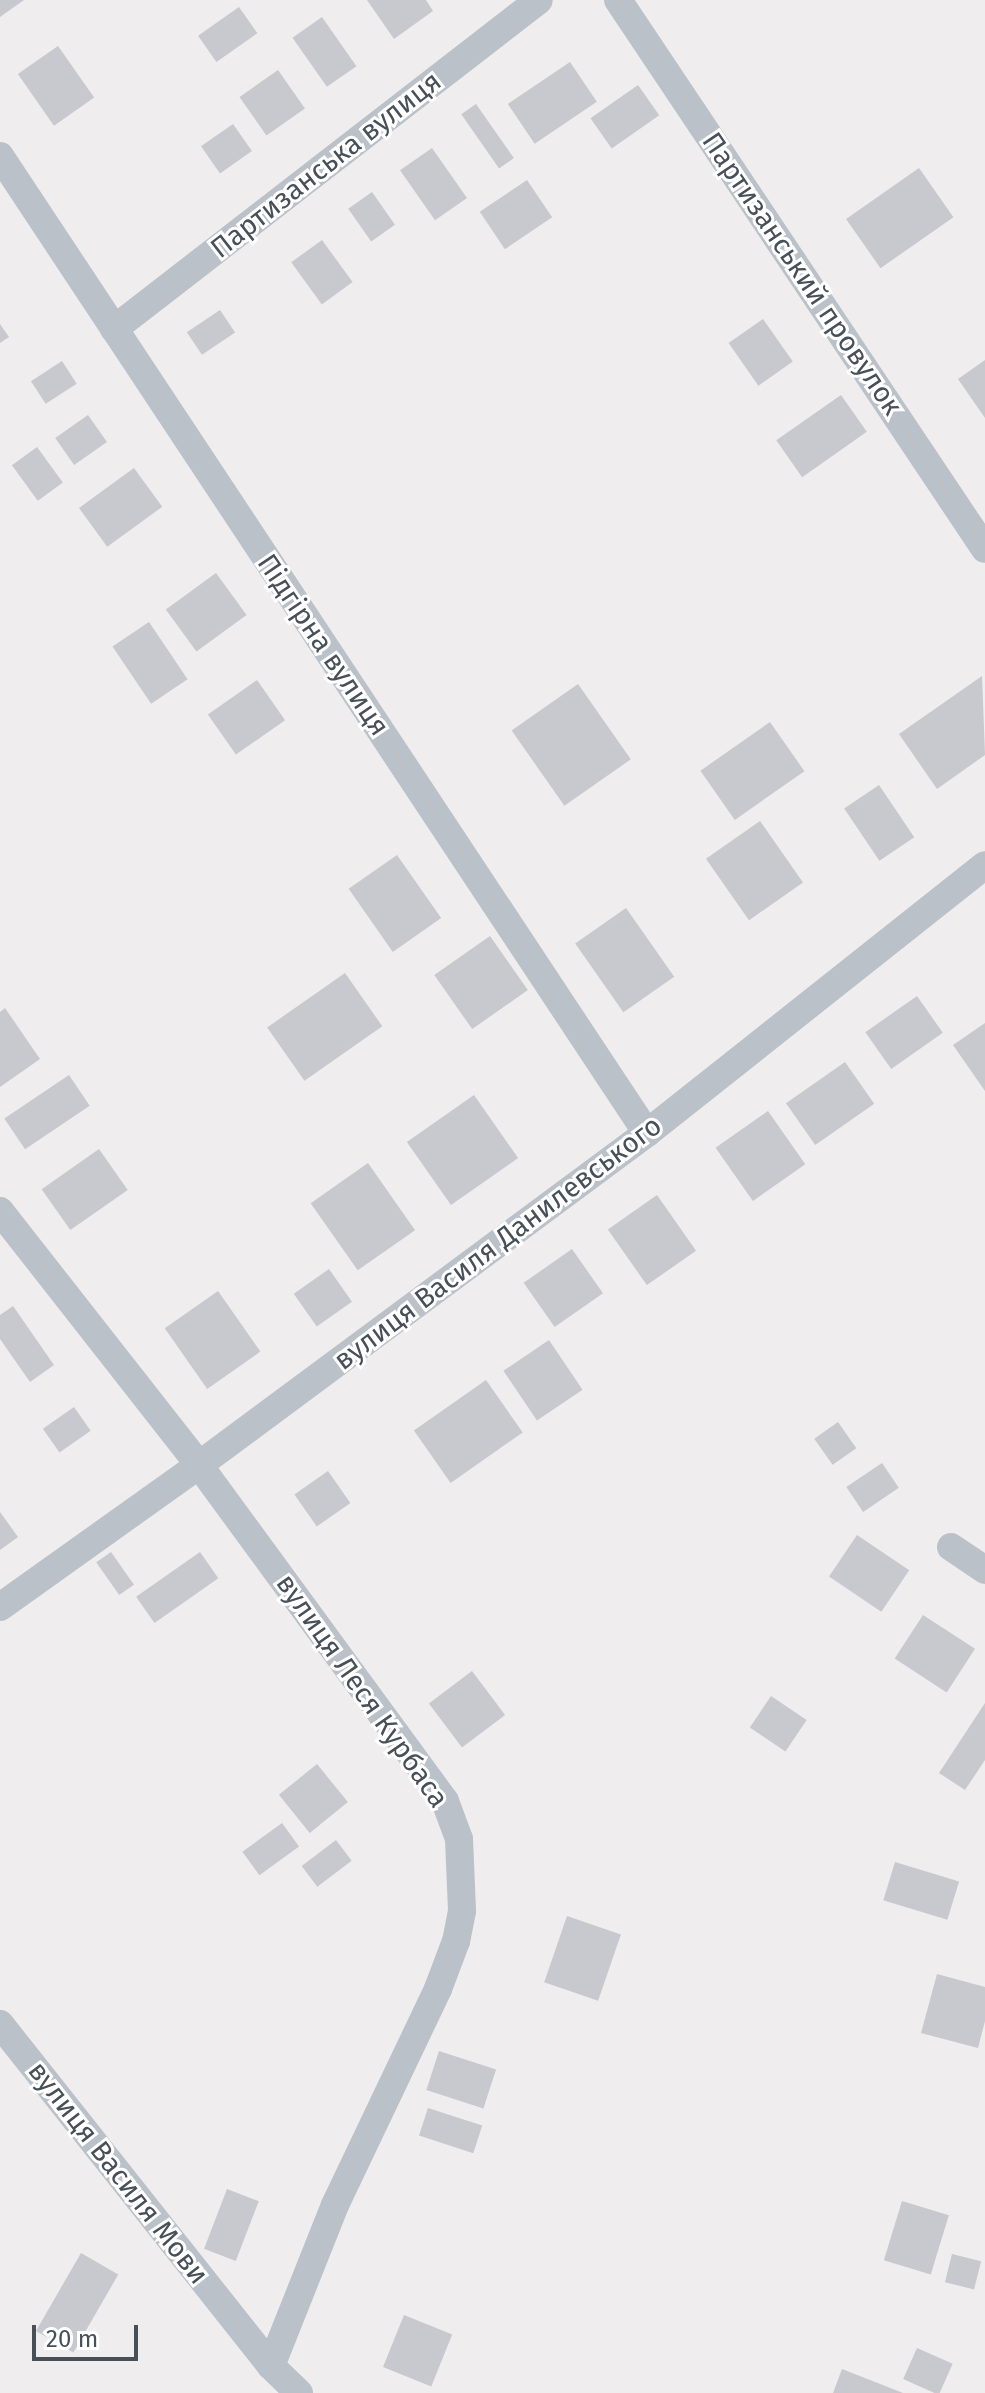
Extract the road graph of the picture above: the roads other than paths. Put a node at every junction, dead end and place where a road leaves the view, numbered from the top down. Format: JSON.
{"nodes":[{"id":1,"x":539,"y":0,"type":"edge"},
{"id":2,"x":618,"y":0,"type":"edge"},
{"id":3,"x":0,"y":156,"type":"edge"},
{"id":4,"x":114,"y":329,"type":"junction"},
{"id":5,"x":985,"y":549,"type":"edge"},
{"id":6,"x":985,"y":865,"type":"edge"},
{"id":7,"x":647,"y":1133,"type":"junction"},
{"id":8,"x":0,"y":1211,"type":"edge"},
{"id":9,"x":199,"y":1465,"type":"junction"},
{"id":10,"x":951,"y":1547,"type":"dead end"},
{"id":11,"x":985,"y":1570,"type":"edge"},
{"id":12,"x":0,"y":1607,"type":"edge"},
{"id":13,"x":0,"y":2024,"type":"edge"},
{"id":14,"x":271,"y":2366,"type":"junction"},
{"id":15,"x":299,"y":2393,"type":"edge"}],
"edges":[{"from":1,"to":4,"type":"street","name":"Партизанська вулиця"},
{"from":2,"to":5,"type":"street","name":"Партизанський провулок"},
{"from":3,"to":4,"type":"street","name":"Підгірна вулиця"},
{"from":4,"to":7,"type":"street","name":"Підгірна вулиця"},
{"from":6,"to":7,"type":"street","name":"вулиця Василя Данилевського"},
{"from":7,"to":9,"type":"street","name":"вулиця Василя Данилевського"},
{"from":8,"to":9,"type":"street","name":"вулиця Леся Курбаса"},
{"from":9,"to":12,"type":"street","name":"вулиця Василя Данилевського"},
{"from":9,"to":14,"type":"street","name":"вулиця Леся Курбаса"},
{"from":10,"to":11,"type":"street"},
{"from":13,"to":14,"type":"street","name":"вулиця Василя Мови"},
{"from":14,"to":15,"type":"street","name":"вулиця Василя Мови"}]}
